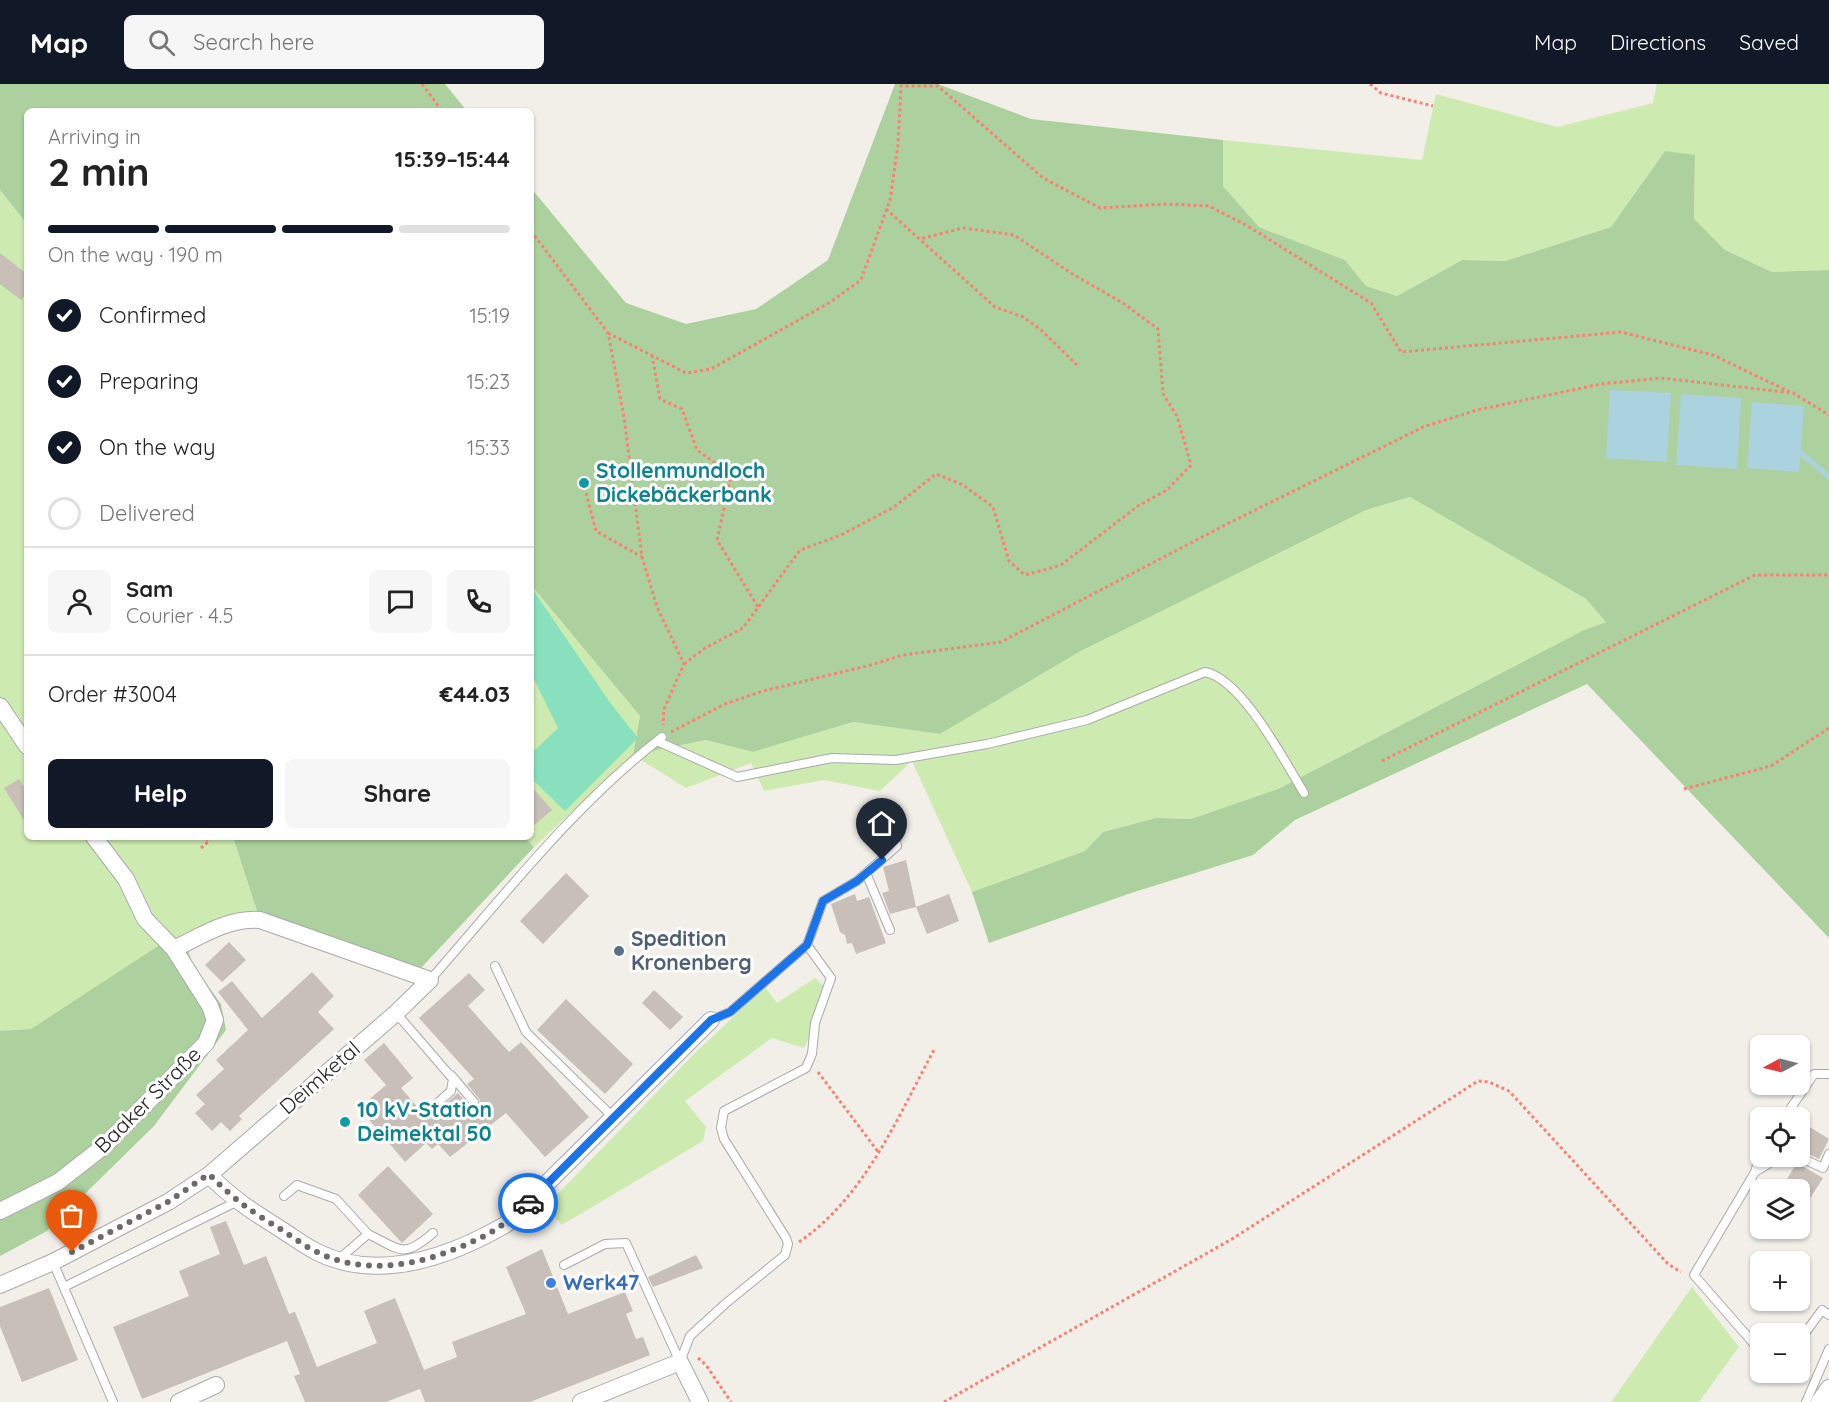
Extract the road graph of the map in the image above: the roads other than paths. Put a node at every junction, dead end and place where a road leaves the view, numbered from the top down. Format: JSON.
{"nodes":[{"id":1,"x":0,"y":706,"type":"edge"},
{"id":2,"x":24,"y":742,"type":"edge"},
{"id":3,"x":1304,"y":793,"type":"dead end"},
{"id":4,"x":891,"y":815,"type":"dead end"},
{"id":5,"x":96,"y":840,"type":"edge"},
{"id":6,"x":866,"y":873,"type":"junction"},
{"id":7,"x":890,"y":930,"type":"dead end"},
{"id":8,"x":807,"y":945,"type":"junction"},
{"id":9,"x":174,"y":949,"type":"junction"},
{"id":10,"x":495,"y":966,"type":"dead end"},
{"id":11,"x":430,"y":980,"type":"junction"},
{"id":12,"x":396,"y":1013,"type":"junction"},
{"id":13,"x":711,"y":1020,"type":"joint"},
{"id":14,"x":450,"y":1074,"type":"junction"},
{"id":15,"x":1829,"y":1074,"type":"edge"},
{"id":16,"x":474,"y":1102,"type":"dead end"},
{"id":17,"x":1792,"y":1107,"type":"edge"},
{"id":18,"x":432,"y":1108,"type":"dead end"},
{"id":19,"x":614,"y":1118,"type":"junction"},
{"id":20,"x":1829,"y":1154,"type":"edge"},
{"id":21,"x":1810,"y":1162,"type":"edge"},
{"id":22,"x":1756,"y":1167,"type":"edge"},
{"id":23,"x":1763,"y":1167,"type":"edge"},
{"id":24,"x":1755,"y":1172,"type":"junction"},
{"id":25,"x":209,"y":1174,"type":"junction"},
{"id":26,"x":284,"y":1196,"type":"dead end"},
{"id":27,"x":236,"y":1202,"type":"junction"},
{"id":28,"x":0,"y":1211,"type":"edge"},
{"id":29,"x":433,"y":1233,"type":"dead end"},
{"id":30,"x":368,"y":1234,"type":"junction"},
{"id":31,"x":339,"y":1260,"type":"junction"},
{"id":32,"x":53,"y":1262,"type":"junction"},
{"id":33,"x":564,"y":1265,"type":"dead end"},
{"id":34,"x":0,"y":1285,"type":"edge"},
{"id":35,"x":64,"y":1287,"type":"junction"},
{"id":36,"x":1829,"y":1315,"type":"edge"},
{"id":37,"x":1810,"y":1326,"type":"edge"},
{"id":38,"x":1750,"y":1339,"type":"edge"},
{"id":39,"x":1829,"y":1348,"type":"edge"},
{"id":40,"x":680,"y":1362,"type":"junction"},
{"id":41,"x":216,"y":1385,"type":"dead end"},
{"id":42,"x":1829,"y":1388,"type":"edge"},
{"id":43,"x":113,"y":1402,"type":"edge"},
{"id":44,"x":179,"y":1402,"type":"edge"},
{"id":45,"x":581,"y":1402,"type":"edge"},
{"id":46,"x":700,"y":1402,"type":"edge"},
{"id":47,"x":1806,"y":1402,"type":"edge"},
{"id":48,"x":1819,"y":1402,"type":"edge"}],
"edges":[{"from":1,"to":2,"type":"street"},
{"from":3,"to":11,"type":"lane"},
{"from":4,"to":6,"type":"lane"},
{"from":5,"to":9,"type":"street","name":"Baaker Straße"},
{"from":6,"to":7,"type":"lane"},
{"from":6,"to":8,"type":"lane"},
{"from":8,"to":13,"type":"lane"},
{"from":8,"to":40,"type":"lane"},
{"from":9,"to":11,"type":"street"},
{"from":9,"to":28,"type":"street","name":"Baaker Straße"},
{"from":10,"to":19,"type":"lane"},
{"from":11,"to":12,"type":"street","name":"Deimketal"},
{"from":12,"to":14,"type":"lane"},
{"from":12,"to":25,"type":"street","name":"Deimketal"},
{"from":13,"to":19,"type":"street"},
{"from":14,"to":16,"type":"lane"},
{"from":14,"to":18,"type":"lane"},
{"from":15,"to":17,"type":"lane"},
{"from":19,"to":31,"type":"street"},
{"from":20,"to":21,"type":"lane"},
{"from":22,"to":24,"type":"lane"},
{"from":23,"to":24,"type":"lane"},
{"from":24,"to":38,"type":"lane"},
{"from":25,"to":27,"type":"street"},
{"from":25,"to":32,"type":"street","name":"Deimketal"},
{"from":26,"to":30,"type":"lane"},
{"from":27,"to":31,"type":"street"},
{"from":27,"to":35,"type":"lane"},
{"from":29,"to":30,"type":"lane"},
{"from":30,"to":31,"type":"lane"},
{"from":32,"to":34,"type":"street","name":"Deimketal"},
{"from":32,"to":35,"type":"lane"},
{"from":33,"to":40,"type":"lane"},
{"from":35,"to":43,"type":"lane"},
{"from":36,"to":37,"type":"lane"},
{"from":39,"to":47,"type":"lane"},
{"from":40,"to":45,"type":"street"},
{"from":40,"to":46,"type":"street"},
{"from":41,"to":44,"type":"street"},
{"from":42,"to":48,"type":"street"}]}
